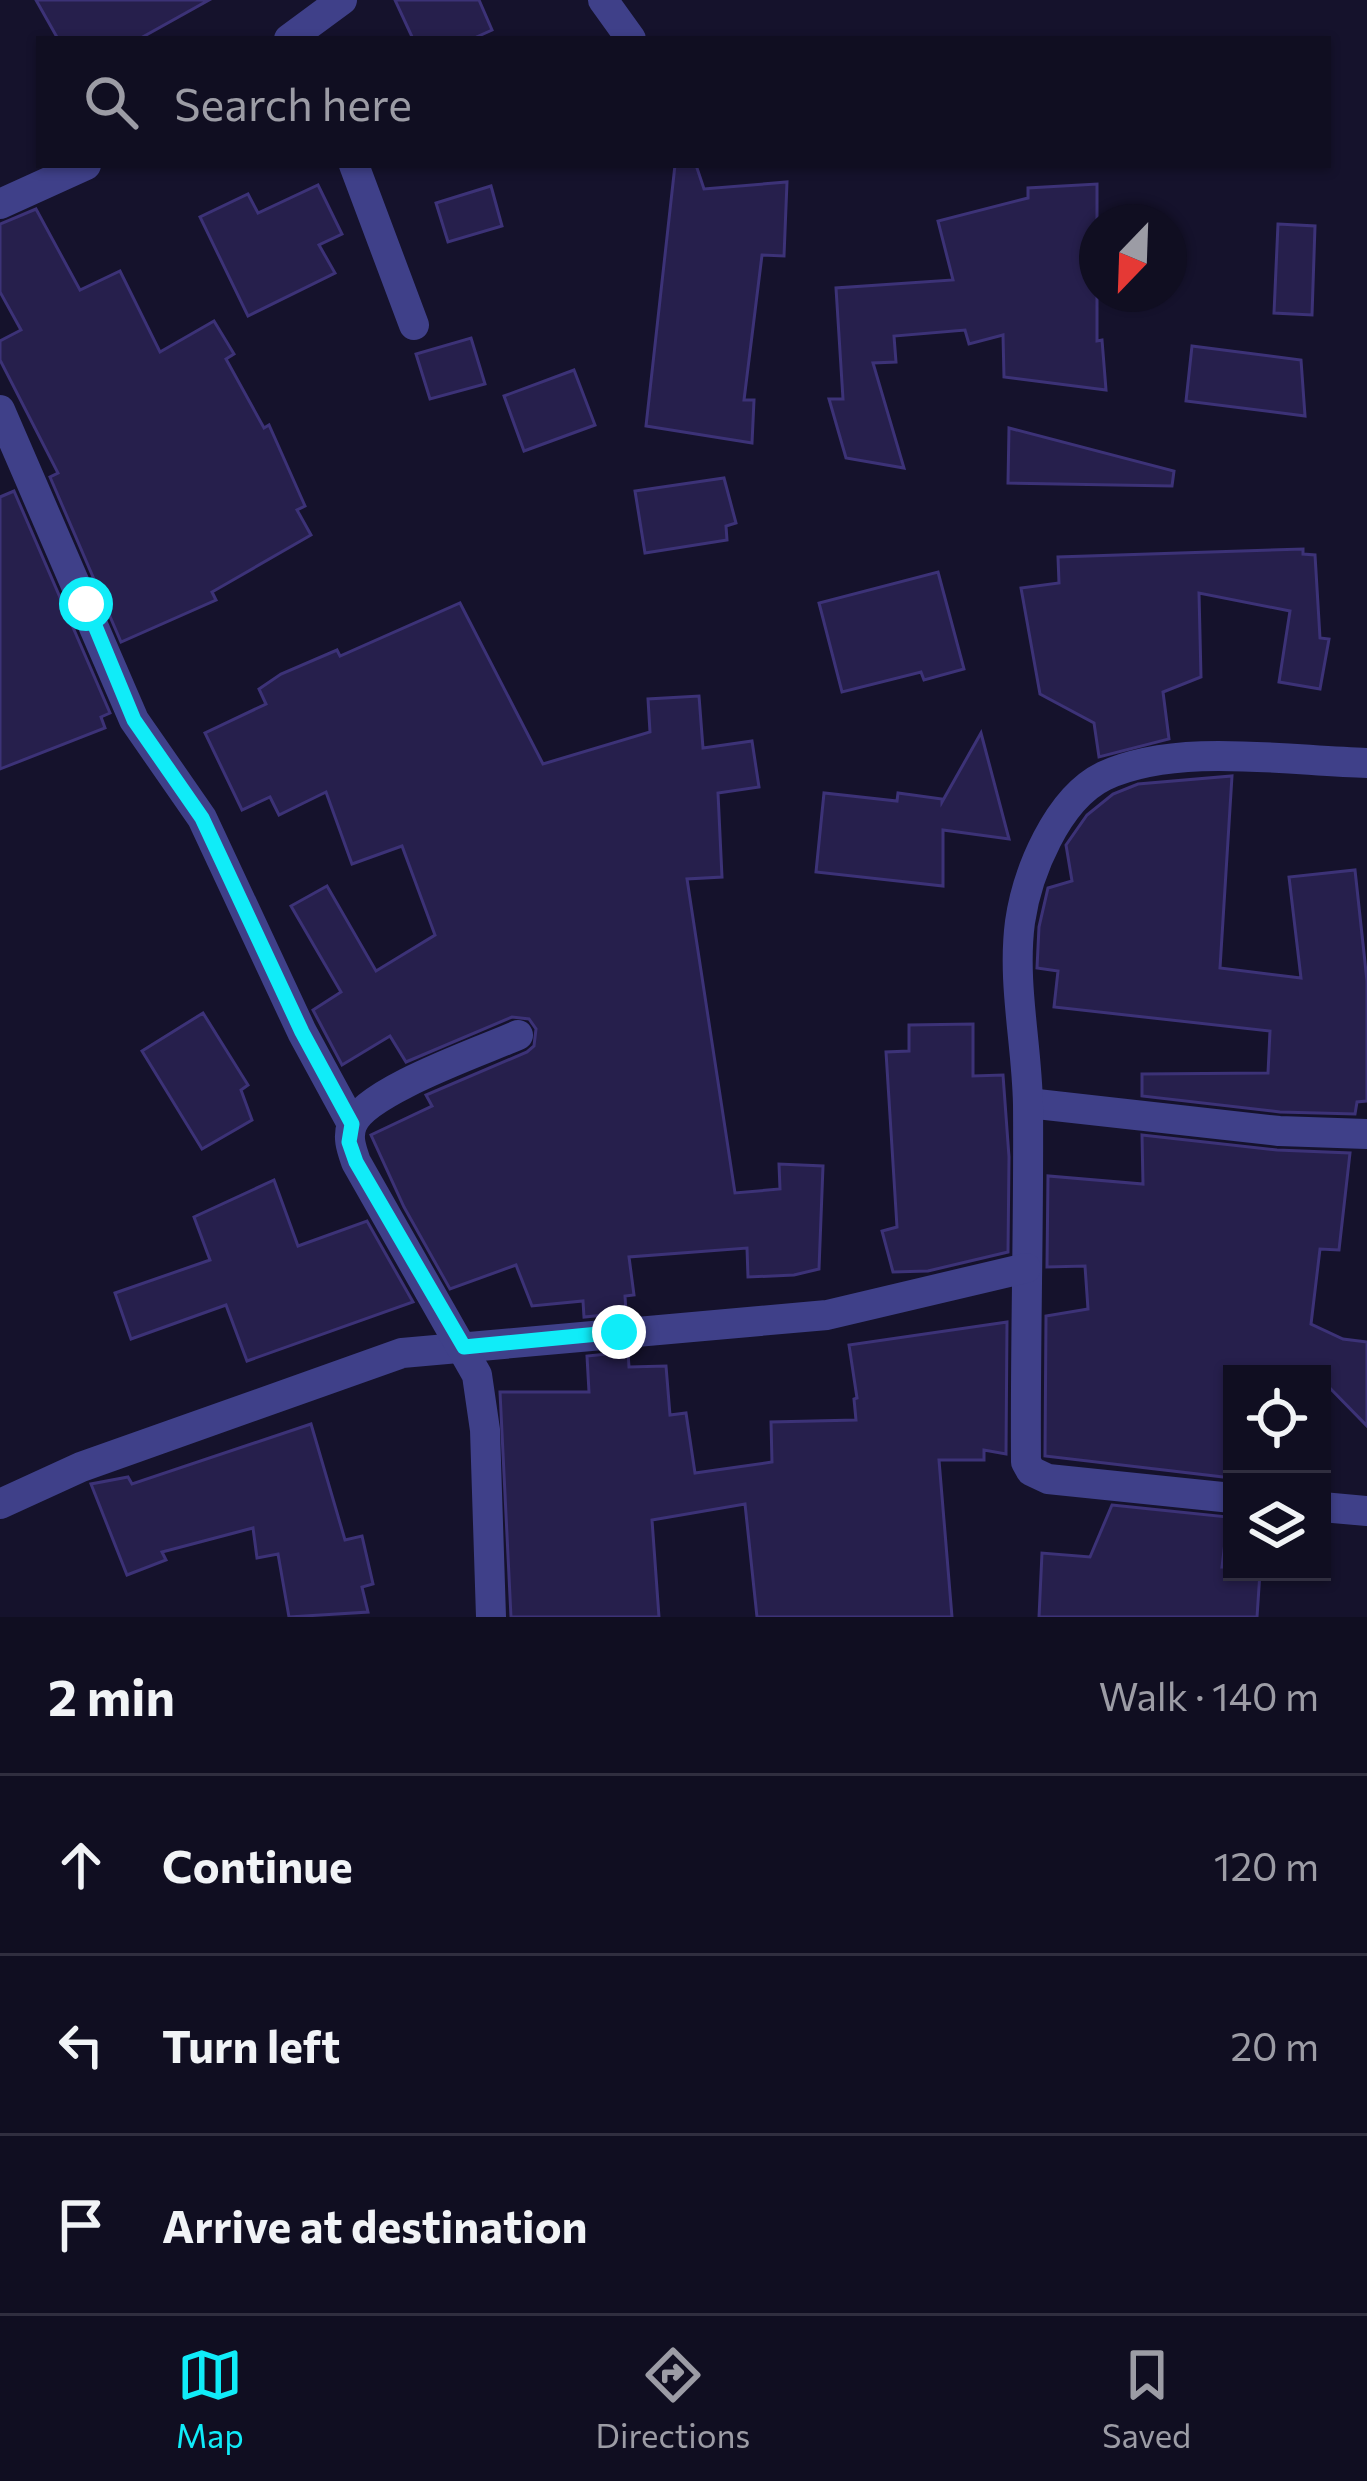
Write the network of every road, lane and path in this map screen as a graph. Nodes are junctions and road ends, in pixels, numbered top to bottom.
1 (342, 0) edge
2 (603, 0) edge
3 (293, 36) edge
4 (629, 36) edge
5 (79, 168) edge
6 (355, 168) edge
7 (0, 204) edge
8 (414, 325) dead end
9 (0, 410) edge
10 (1367, 763) edge
11 (518, 1034) dead end
12 (1028, 1102) junction
13 (352, 1124) junction
14 (1367, 1134) edge
15 (1026, 1268) junction
16 (464, 1347) junction
17 (1223, 1497) edge
18 (0, 1504) edge
19 (1331, 1508) edge
20 (1367, 1511) edge
21 (491, 1617) edge

1 - 3 street
2 - 4 street
5 - 7 street
6 - 8 street
9 - 13 street
10 - 12 street
11 - 13 street
12 - 14 street
12 - 15 street
13 - 16 street
15 - 16 street
15 - 17 street
16 - 18 street
16 - 21 street
19 - 20 street

